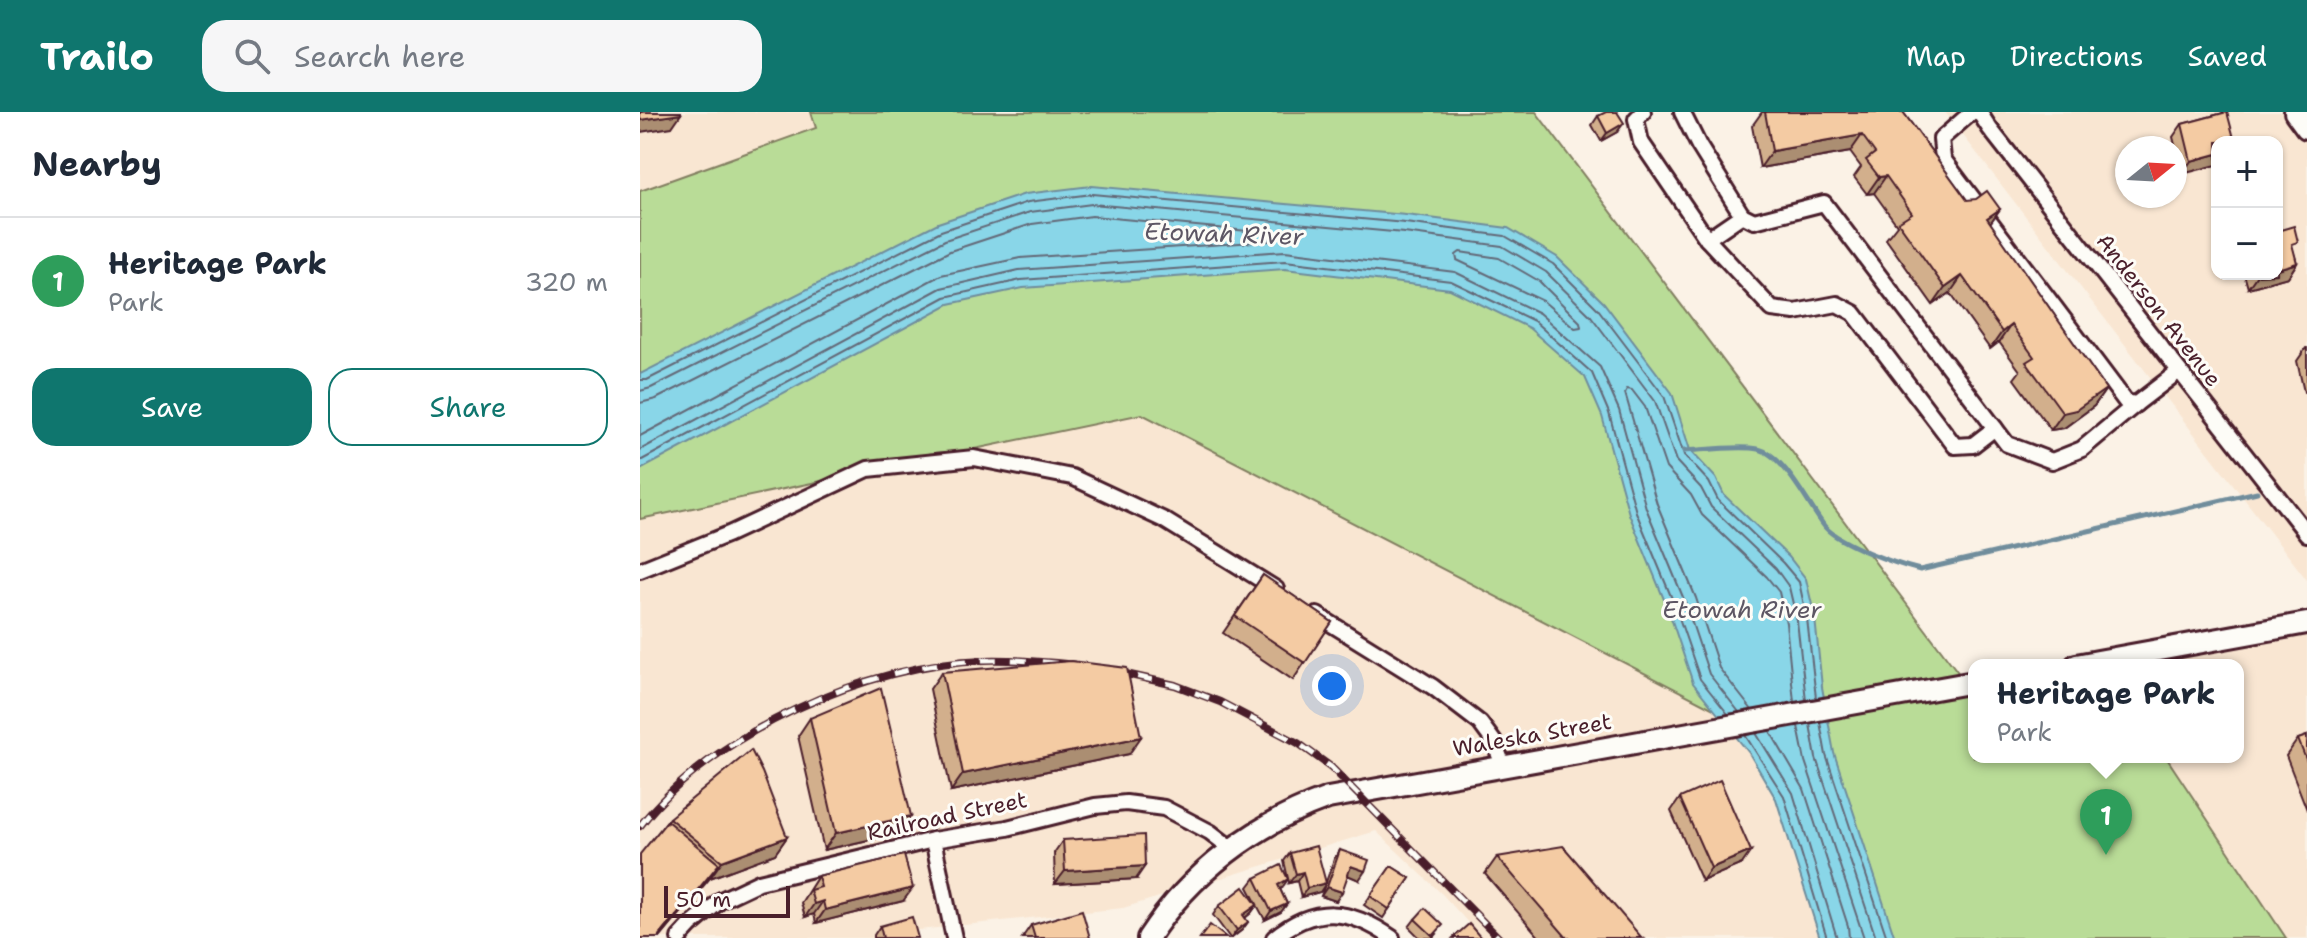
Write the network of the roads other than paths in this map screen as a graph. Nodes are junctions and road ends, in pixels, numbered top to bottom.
1 (1643, 112) edge
2 (1682, 112) edge
3 (1972, 112) edge
4 (1979, 112) edge
5 (2296, 112) edge
6 (2307, 127) edge
7 (1742, 215) junction
8 (1707, 239) junction
9 (2179, 371) junction
10 (2136, 404) junction
11 (1995, 428) junction
12 (2307, 534) edge
13 (640, 570) edge
14 (2307, 623) edge
15 (2111, 659) edge
16 (1968, 683) edge
17 (1503, 765) junction
18 (933, 840) junction
19 (1232, 849) junction
20 (679, 938) edge
21 (954, 938) edge
22 (1148, 938) edge
23 (1274, 938) edge
24 (1392, 938) edge

1 - 8 street
2 - 7 street
3 - 10 street
4 - 9 street, Anderson Avenue
5 - 6 main road
7 - 8 street
7 - 11 street
8 - 11 street
9 - 10 street
9 - 12 street, Anderson Avenue
10 - 11 street
13 - 17 street
14 - 15 main road
16 - 17 main road, Waleska Street
17 - 19 main road, Waleska Street
18 - 19 street, Railroad Street
18 - 20 street, Railroad Street
18 - 21 street
19 - 22 main road, Waleska Street
23 - 24 street

